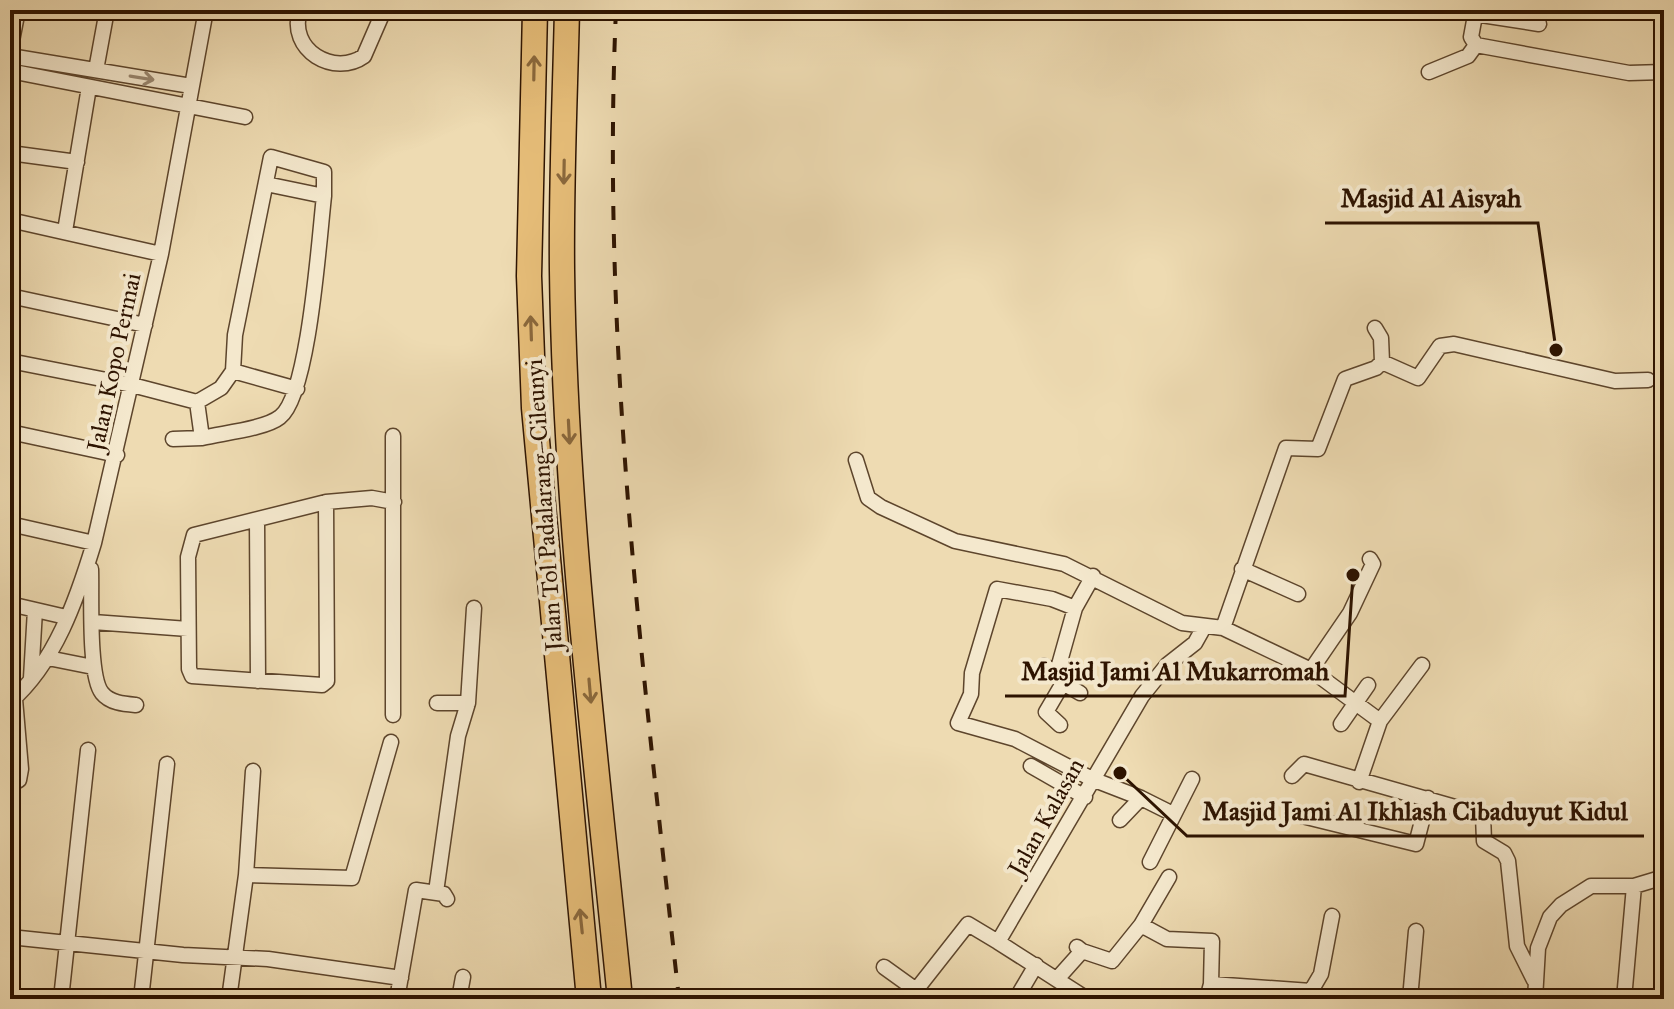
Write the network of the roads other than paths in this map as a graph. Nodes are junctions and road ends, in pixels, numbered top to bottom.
1 (18, 10) edge
2 (107, 10) edge
3 (206, 10) edge
4 (300, 10) edge
5 (384, 10) edge
6 (535, 10) edge
7 (567, 10) edge
8 (1476, 12) edge
9 (1539, 24) dead end
10 (1476, 45) junction
11 (10, 54) edge
12 (96, 70) junction
13 (10, 71) edge
14 (1429, 72) dead end
15 (1664, 72) edge
16 (89, 87) junction
17 (190, 95) junction
18 (245, 117) dead end
19 (10, 153) edge
20 (77, 162) junction
21 (266, 184) junction
22 (324, 196) junction
23 (10, 220) edge
24 (65, 231) junction
25 (161, 254) junction
26 (10, 296) edge
27 (145, 325) junction
28 (1375, 328) dead end
29 (10, 361) edge
30 (1382, 362) junction
31 (233, 371) junction
32 (1648, 380) dead end
33 (132, 385) junction
34 (297, 389) junction
35 (197, 402) junction
36 (10, 432) edge
37 (393, 436) dead end
38 (202, 438) junction
39 (173, 439) dead end
40 (117, 455) junction
41 (856, 460) dead end
42 (326, 502) junction
43 (394, 502) junction
44 (257, 520) junction
45 (10, 524) edge
46 (92, 550) junction
47 (1370, 559) dead end
48 (1242, 569) junction
49 (1093, 576) junction
50 (1298, 594) dead end
51 (10, 604) edge
52 (474, 608) dead end
53 (1075, 608) junction
54 (35, 610) junction
55 (66, 617) junction
56 (93, 622) junction
57 (1223, 628) junction
58 (188, 629) junction
59 (1203, 630) junction
60 (48, 658) junction
61 (1422, 665) dead end
62 (93, 667) junction
63 (1311, 670) junction
64 (1055, 674) junction
65 (31, 678) junction
66 (258, 681) junction
67 (1368, 685) dead end
68 (1080, 693) dead end
69 (12, 700) edge
70 (1357, 701) junction
71 (437, 703) dead end
72 (468, 703) junction
73 (136, 705) dead end
74 (393, 715) dead end
75 (1380, 721) junction
76 (1341, 724) dead end
77 (1060, 725) dead end
78 (391, 742) dead end
79 (88, 750) dead end
80 (167, 764) dead end
81 (1031, 766) dead end
82 (253, 771) dead end
83 (1292, 776) dead end
84 (1092, 779) junction
85 (1192, 779) dead end
86 (1359, 782) junction
87 (10, 785) edge
88 (1085, 797) junction
89 (1141, 798) junction
90 (1428, 798) junction
91 (1173, 814) junction
92 (1294, 814) dead end
93 (1120, 820) dead end
94 (1150, 862) dead end
95 (246, 875) junction
96 (1169, 877) dead end
97 (1664, 877) edge
98 (1634, 886) junction
99 (1332, 916) dead end
100 (1141, 925) junction
101 (1416, 931) dead end
102 (10, 937) edge
103 (998, 942) junction
104 (68, 944) junction
105 (147, 951) junction
106 (234, 959) junction
107 (1036, 965) junction
108 (884, 967) dead end
109 (463, 977) dead end
110 (401, 978) junction
111 (1534, 980) junction
112 (1211, 984) junction
113 (1060, 988) edge
114 (912, 995) edge
115 (61, 999) edge
116 (141, 999) edge
117 (229, 999) edge
118 (397, 999) edge
119 (459, 999) edge
120 (589, 999) edge
121 (620, 999) edge
122 (1016, 999) edge
123 (1087, 999) edge
124 (1207, 999) edge
125 (1410, 999) edge
126 (1535, 999) edge
127 (1624, 999) edge

1 - 11 street
2 - 12 street
3 - 17 street, Jalan Kopo Permai
4 - 5 street
120 -> 6 highway, Jalan Tol Padalarang–Cileunyi
7 -> 121 highway, Jalan Tol Padalarang–Cileunyi
8 - 9 street
8 - 10 street
10 - 14 street
10 - 15 street
11 - 12 street
12 -> 17 street
13 - 16 street
16 - 17 street
16 - 20 street
17 - 18 street
17 - 25 street, Jalan Kopo Permai
19 - 20 street
20 - 24 street
21 - 22 street
21 - 22 street
21 - 31 street
22 - 34 street
23 - 24 street
24 - 25 street
25 - 27 street, Jalan Kopo Permai
26 - 27 street
27 - 33 street, Jalan Kopo Permai
28 - 30 street
29 - 33 street
30 - 32 street
30 - 48 street
31 - 34 street
31 - 35 street
33 - 35 street
33 - 40 street, Jalan Kopo Permai
34 - 38 street
35 - 38 street
36 - 40 street
37 - 43 street
38 - 39 street
40 - 46 street, Jalan Kopo Permai
41 - 49 street
42 - 43 street
42 - 44 street
42 - 66 street
43 - 74 street
44 - 58 street
44 - 66 street
45 - 46 street
46 - 55 street, Jalan Kopo Permai
46 - 56 street
47 - 63 street
48 - 50 street
48 - 57 street
49 - 53 street
49 - 59 street
51 - 54 street
52 - 72 street
53 - 64 street
53 - 84 street
54 - 55 street
54 - 65 street
55 - 60 street, Jalan Kopo Permai
56 - 58 street
56 - 62 street
57 - 59 street
57 - 63 street
58 - 66 street
59 - 84 street, Jalan Kalasan
60 - 62 street
60 - 65 street, Jalan Kopo Permai
61 - 75 street
62 - 73 street
63 - 70 street
64 - 68 street
64 - 77 street
65 - 69 street, Jalan Kopo Permai
67 - 70 street
69 - 87 street
70 - 75 street
70 - 76 street
71 - 72 street
72 - 110 street
75 - 86 street
78 - 95 street
79 - 104 street
80 - 105 street
81 - 88 street
82 - 95 street
83 - 86 street
84 - 88 street, Jalan Kalasan
84 - 89 street
85 - 91 street
86 - 90 street
88 - 103 street, Jalan Kalasan
89 - 91 street
89 - 93 street
90 - 92 street
90 - 111 street
91 - 94 street
95 - 106 street
96 - 100 street
97 - 98 street
98 - 111 street
98 - 127 street
99 - 112 street
100 - 112 street
100 - 113 street
101 - 125 street
102 - 104 street
103 - 107 street
103 - 114 street
104 - 105 street
104 - 115 street
105 - 106 street
105 - 116 street
106 - 110 street
106 - 117 street
107 - 113 street
107 - 122 street
108 - 114 street
109 - 119 street
110 - 118 street
111 - 126 street
112 - 124 street
113 - 123 street

